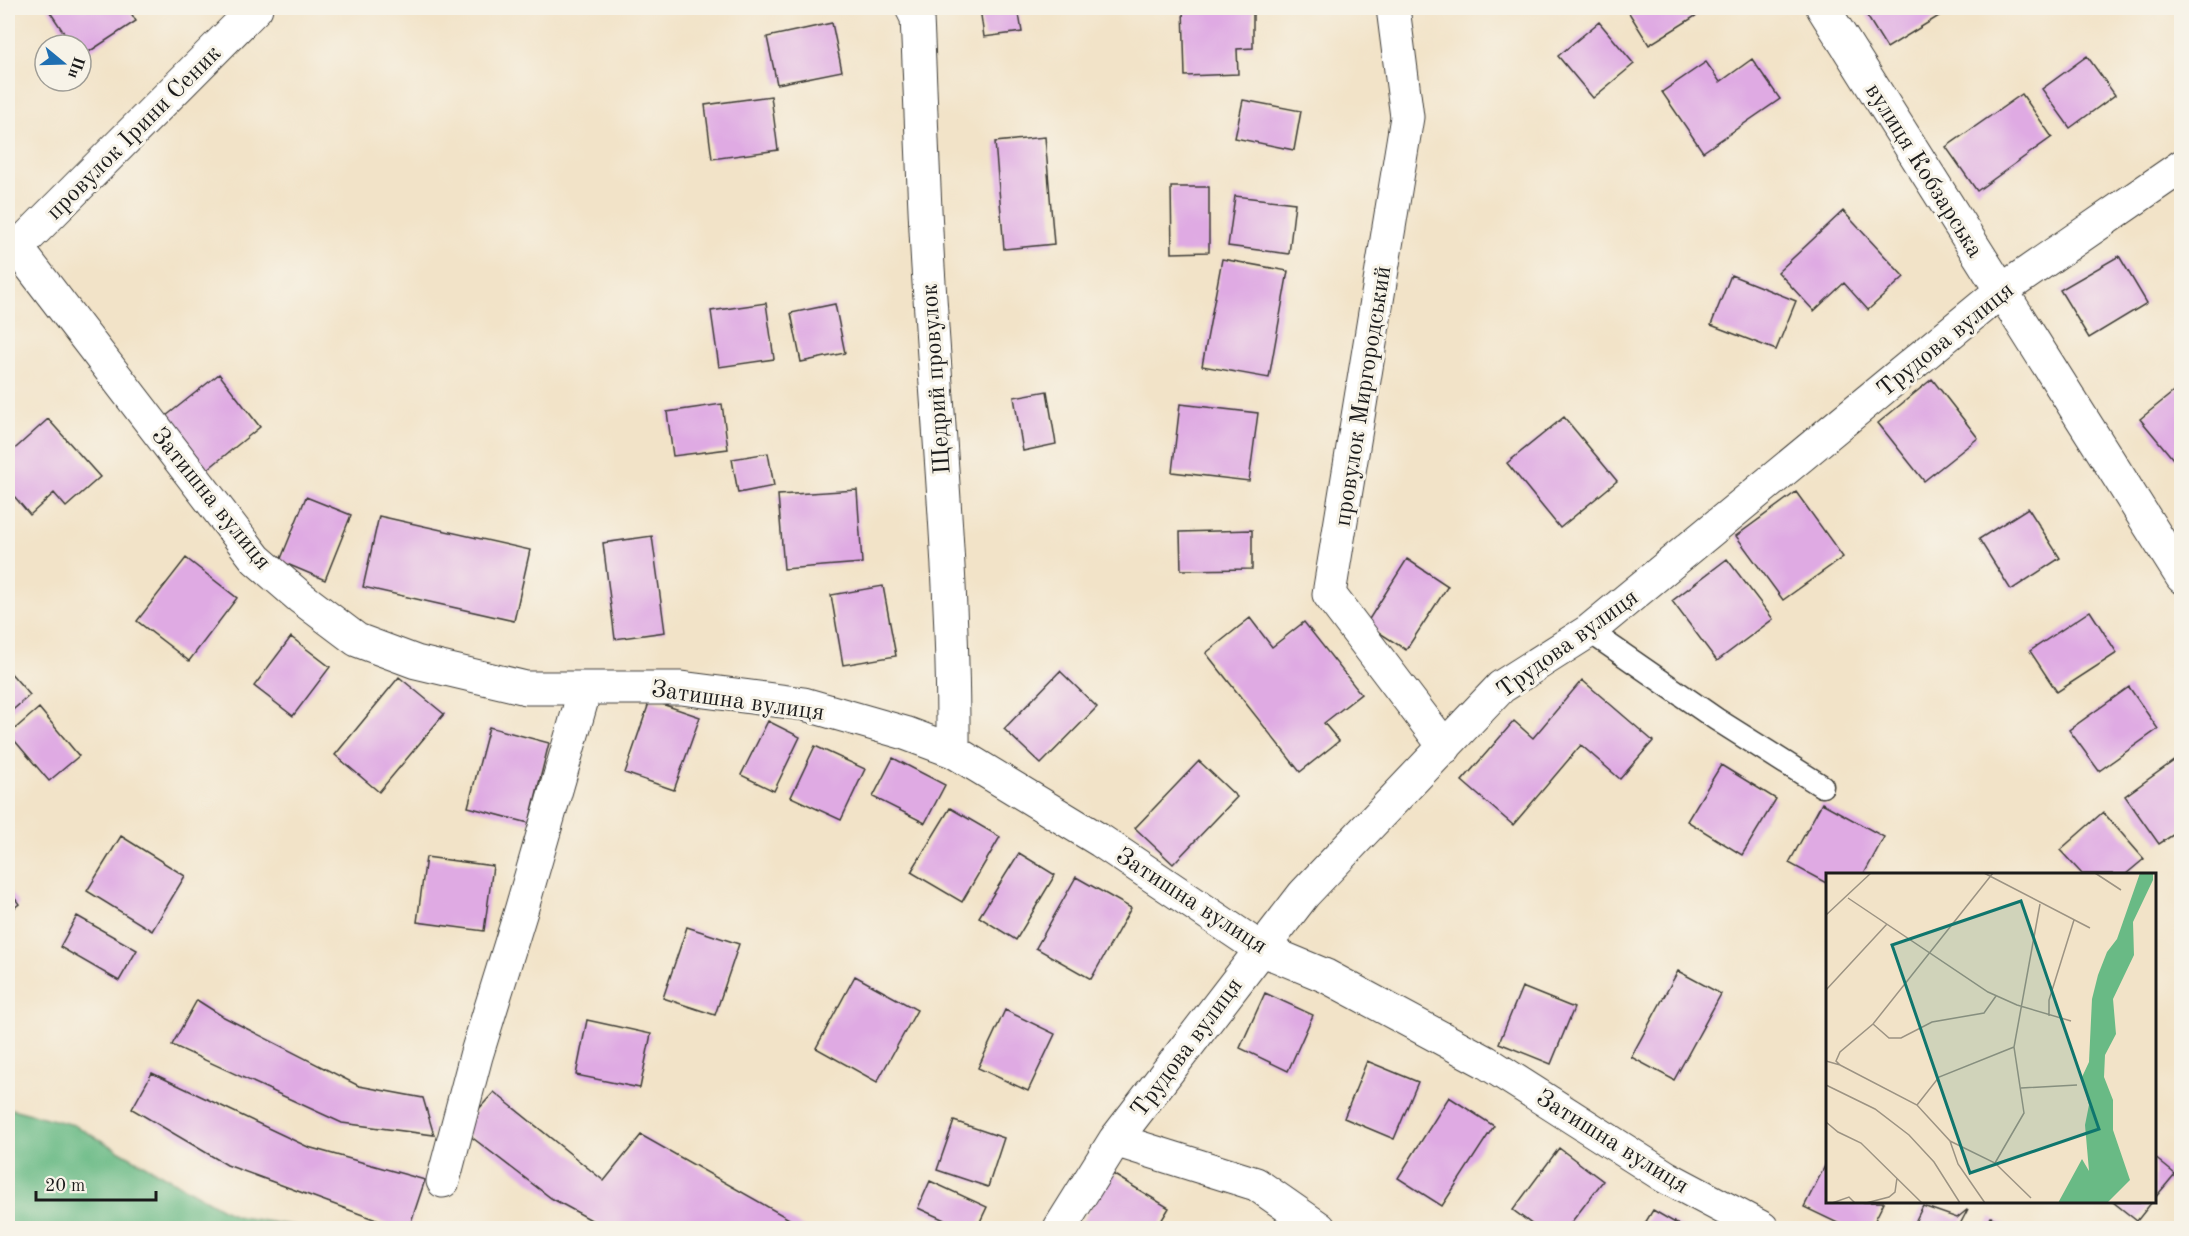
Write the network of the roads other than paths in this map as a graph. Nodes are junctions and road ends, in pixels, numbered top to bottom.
1 (256, 8) edge
2 (912, 8) edge
3 (1393, 8) edge
4 (1823, 8) edge
5 (2181, 166) edge
6 (12, 251) edge
7 (2001, 291) junction
8 (2181, 577) edge
9 (1590, 631) junction
10 (585, 688) junction
11 (1445, 747) junction
12 (953, 751) junction
13 (1822, 786) dead end
14 (1261, 949) junction
15 (1115, 1140) junction
16 (443, 1181) dead end
17 (1060, 1228) edge
18 (1319, 1228) edge
19 (1762, 1228) edge

1 - 6 street, провулок Ірини Сеник
2 - 12 street, Щедрий провулок
3 - 11 street, провулок Миргородський
4 - 7 street, вулиця Кобзарська
5 - 7 street, Трудова вулиця
6 - 10 street, Затишна вулиця
7 - 8 street, вулиця Кобзарська
7 - 9 street, Трудова вулиця
9 - 11 street, Трудова вулиця
9 - 13 lane
10 - 12 street, Затишна вулиця
10 - 16 street
11 - 14 street, Трудова вулиця
12 - 14 street, Затишна вулиця
14 - 15 street, Трудова вулиця
14 - 19 street, Затишна вулиця
15 - 17 street, Трудова вулиця
15 - 18 street

